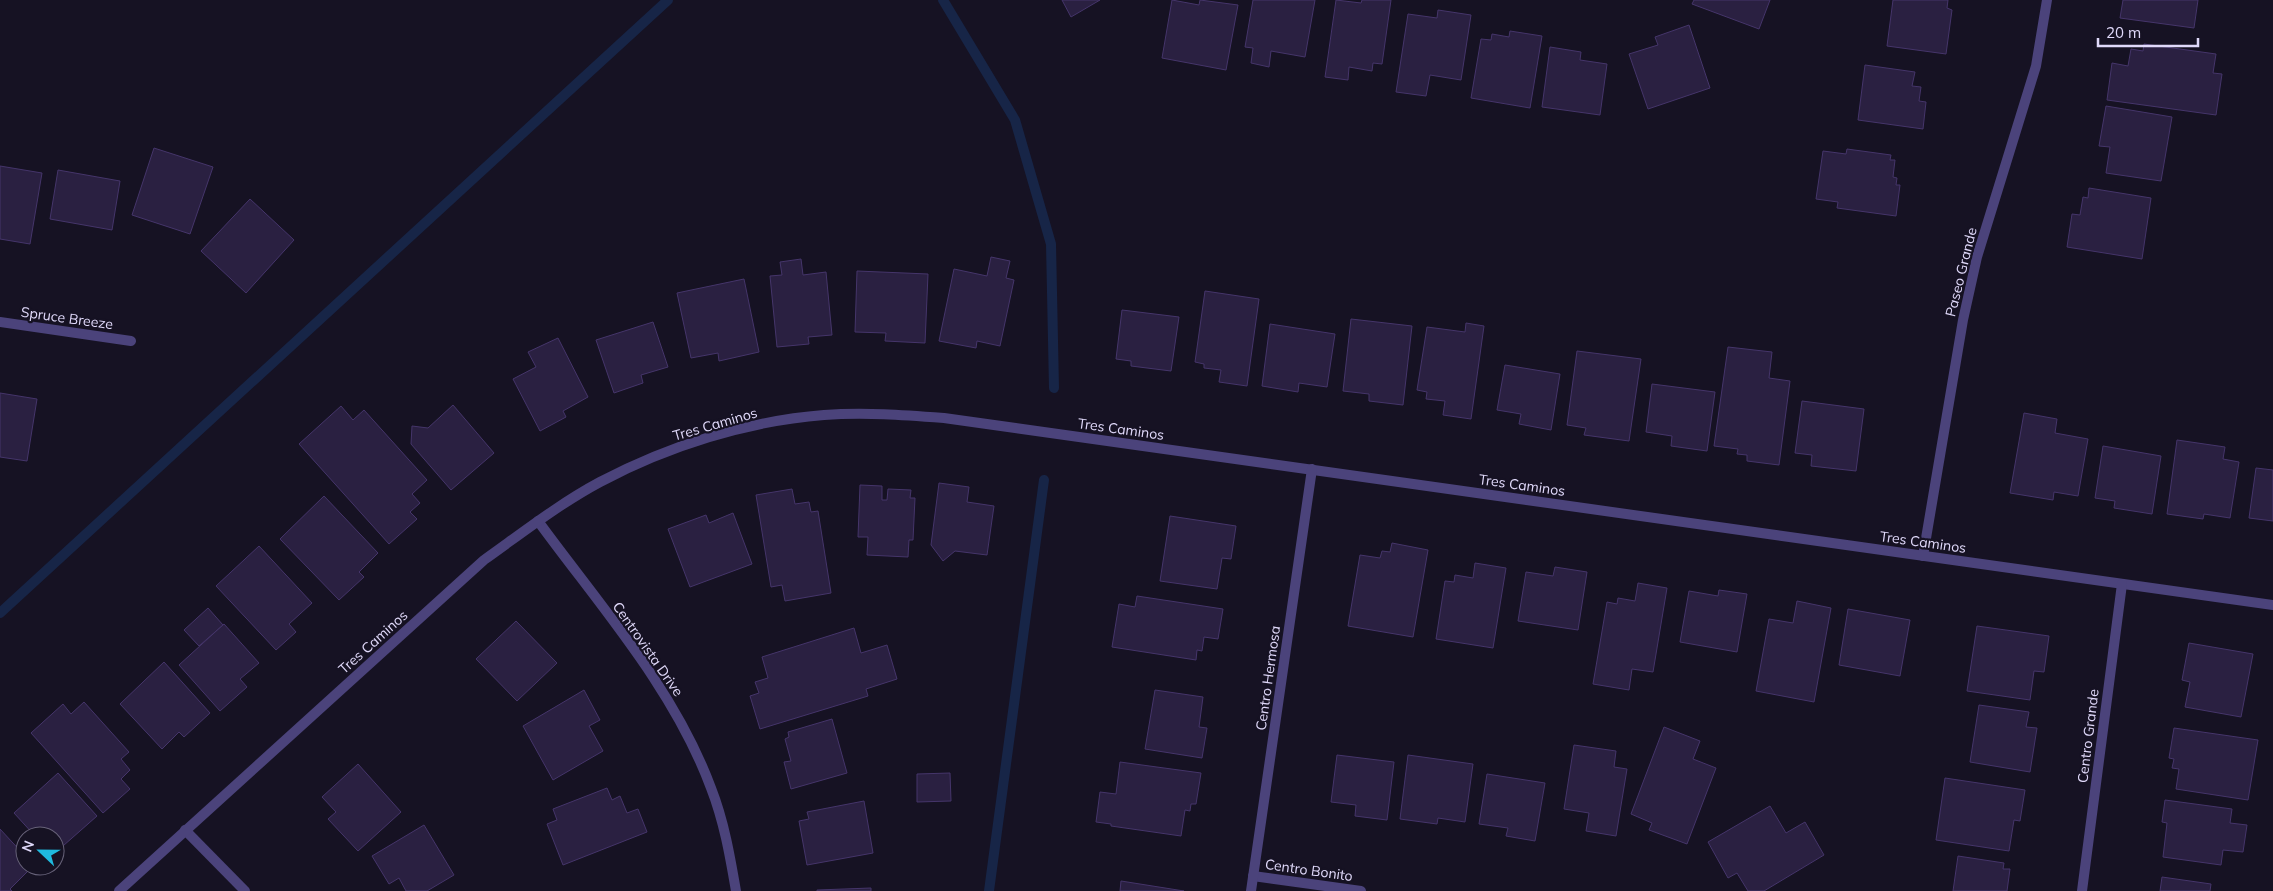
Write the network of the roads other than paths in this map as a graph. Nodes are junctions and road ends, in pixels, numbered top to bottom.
1 (2047, 0) edge
2 (0, 322) edge
3 (131, 342) dead end
4 (1312, 469) junction
5 (538, 521) junction
6 (1923, 556) junction
7 (2122, 584) junction
8 (2273, 605) edge
9 (185, 830) junction
10 (1253, 876) junction
11 (119, 891) edge
12 (244, 891) edge
13 (736, 891) edge
14 (1251, 891) edge
15 (1361, 891) edge
16 (2082, 891) edge

1 - 6 street, Paseo Grande
2 - 3 street, Spruce Breeze
4 - 5 street, Tres Caminos
4 - 6 street, Tres Caminos
4 - 10 street, Centro Hermosa
5 - 9 street, Tres Caminos
5 - 13 street, Centrovista Drive
6 - 7 street, Tres Caminos
7 - 8 street, Tres Caminos
7 - 16 street, Centro Grande
9 - 11 street, Tres Caminos
9 - 12 street
10 - 14 street, Centro Hermosa
10 - 15 street, Centro Bonito

